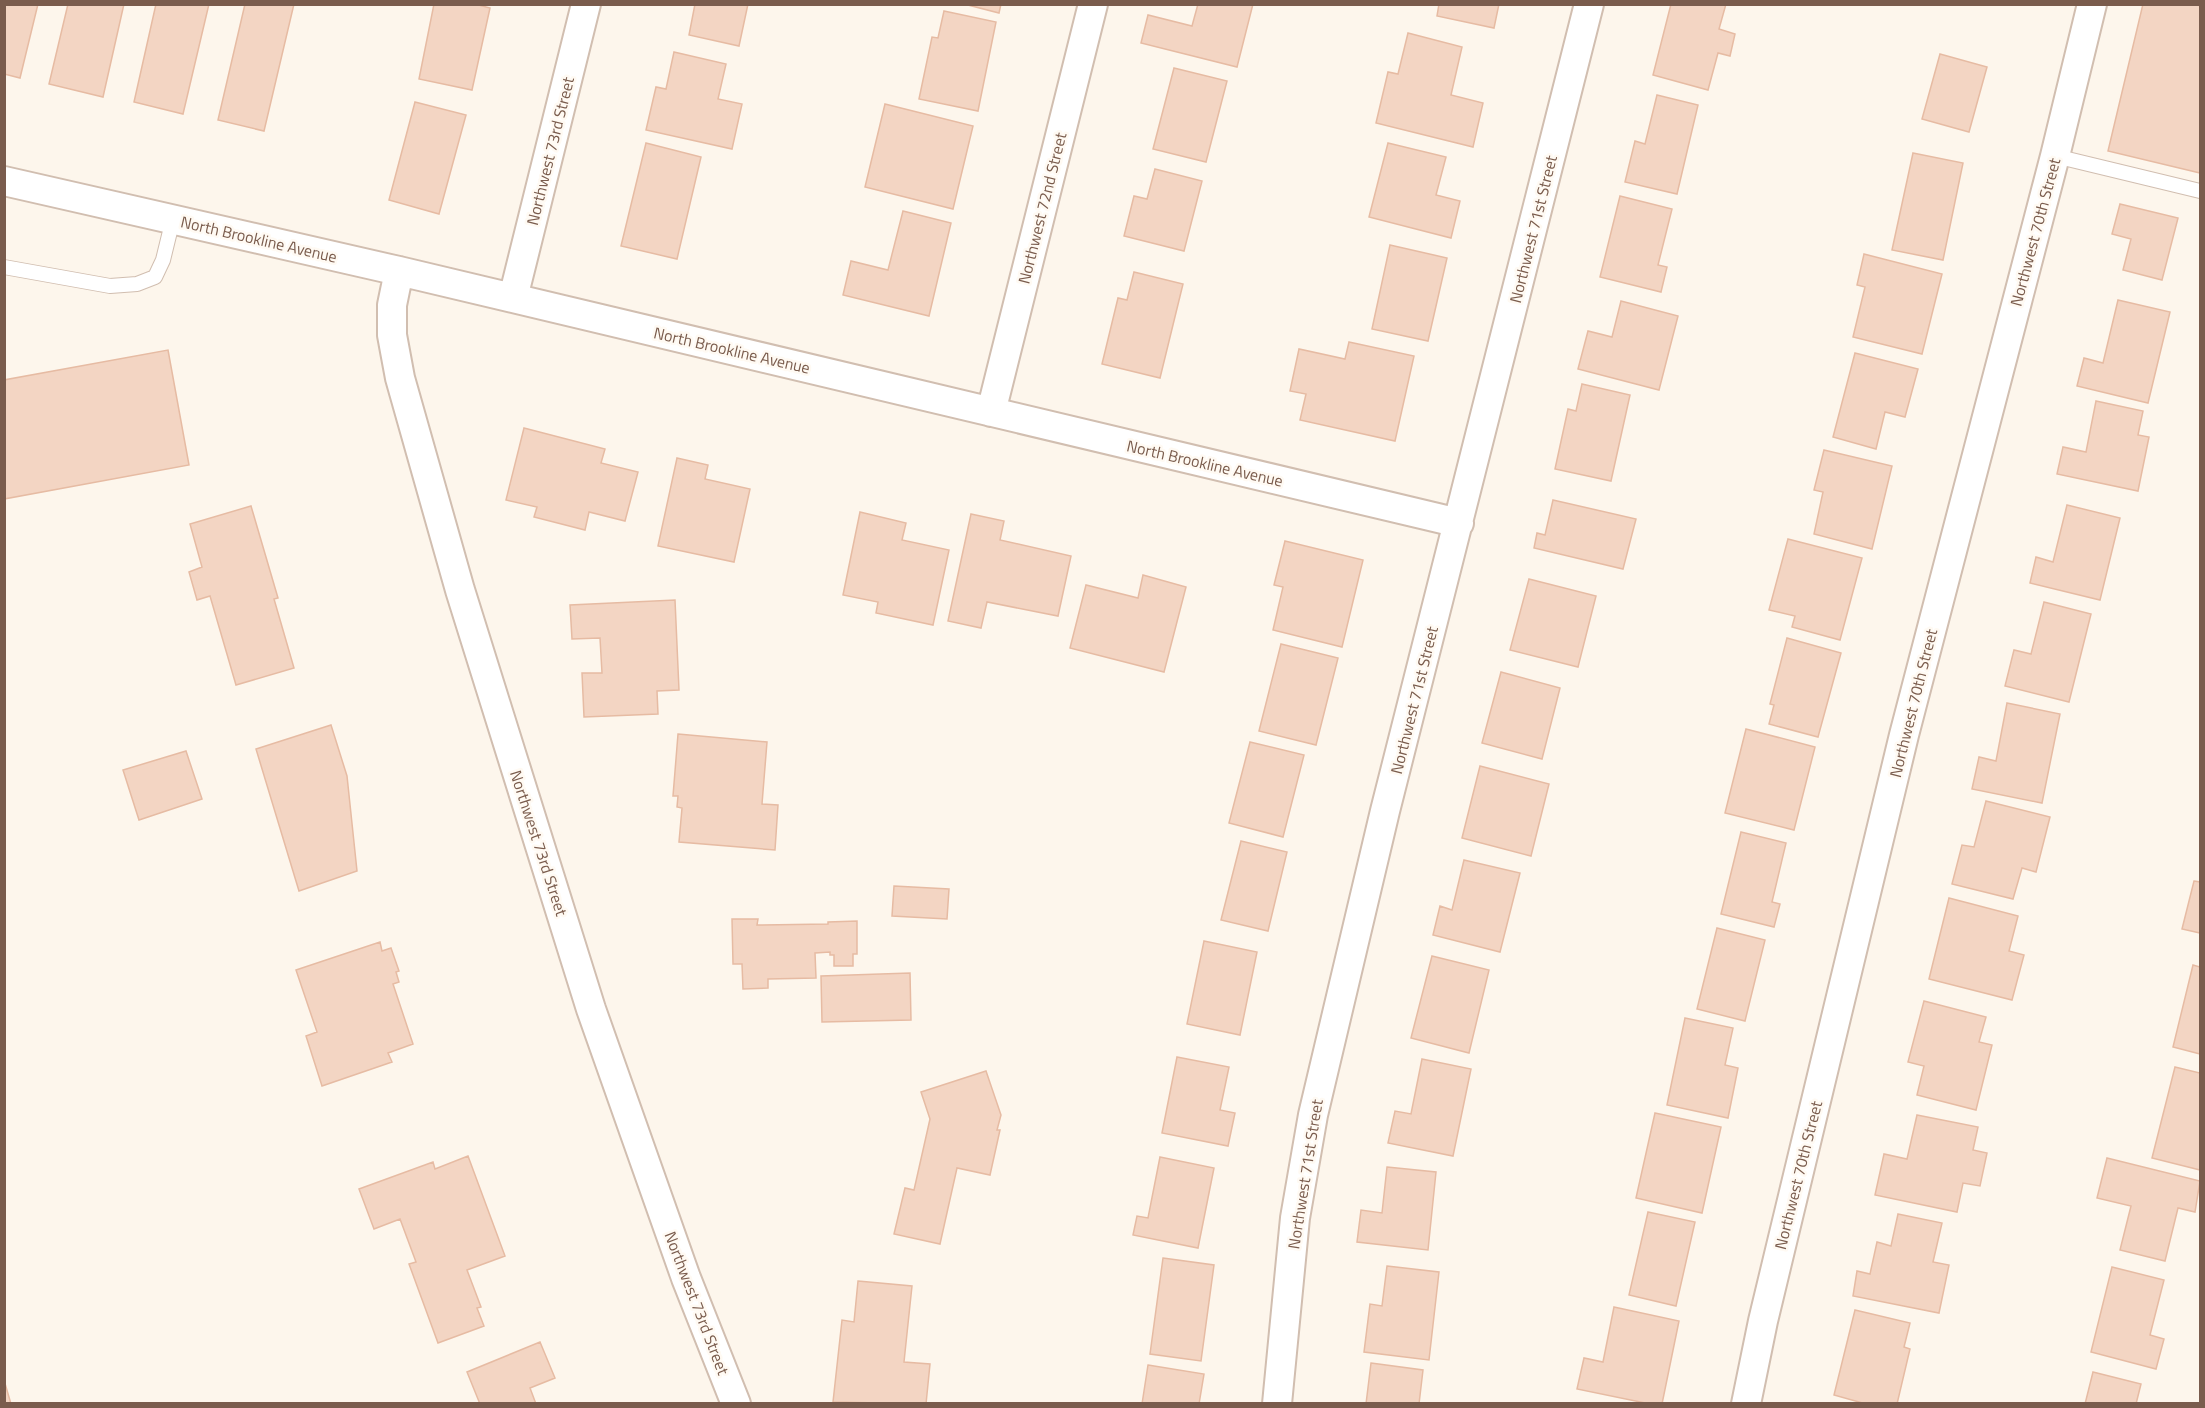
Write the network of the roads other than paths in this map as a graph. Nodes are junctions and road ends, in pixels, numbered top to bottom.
1 (586, 4) edge
2 (1092, 4) edge
3 (1589, 4) edge
4 (2092, 4) edge
5 (2055, 156) junction
6 (4, 181) edge
7 (2200, 191) edge
8 (173, 219) junction
9 (4, 267) edge
10 (399, 271) junction
11 (513, 298) junction
12 (990, 412) junction
13 (1459, 523) junction
14 (736, 1404) edge
15 (1277, 1404) edge
16 (1746, 1404) edge

1 - 11 street, Northwest 73rd Street
2 - 12 street, Northwest 72nd Street
3 - 13 street, Northwest 71st Street
4 - 5 street, Northwest 70th Street
5 - 7 lane
5 - 16 street, Northwest 70th Street
6 - 8 street, North Brookline Avenue
8 - 9 lane
8 - 10 street, North Brookline Avenue
10 - 11 street, North Brookline Avenue
10 - 14 street, Northwest 73rd Street
11 - 12 street, North Brookline Avenue
12 - 13 street, North Brookline Avenue
13 - 15 street, Northwest 71st Street

